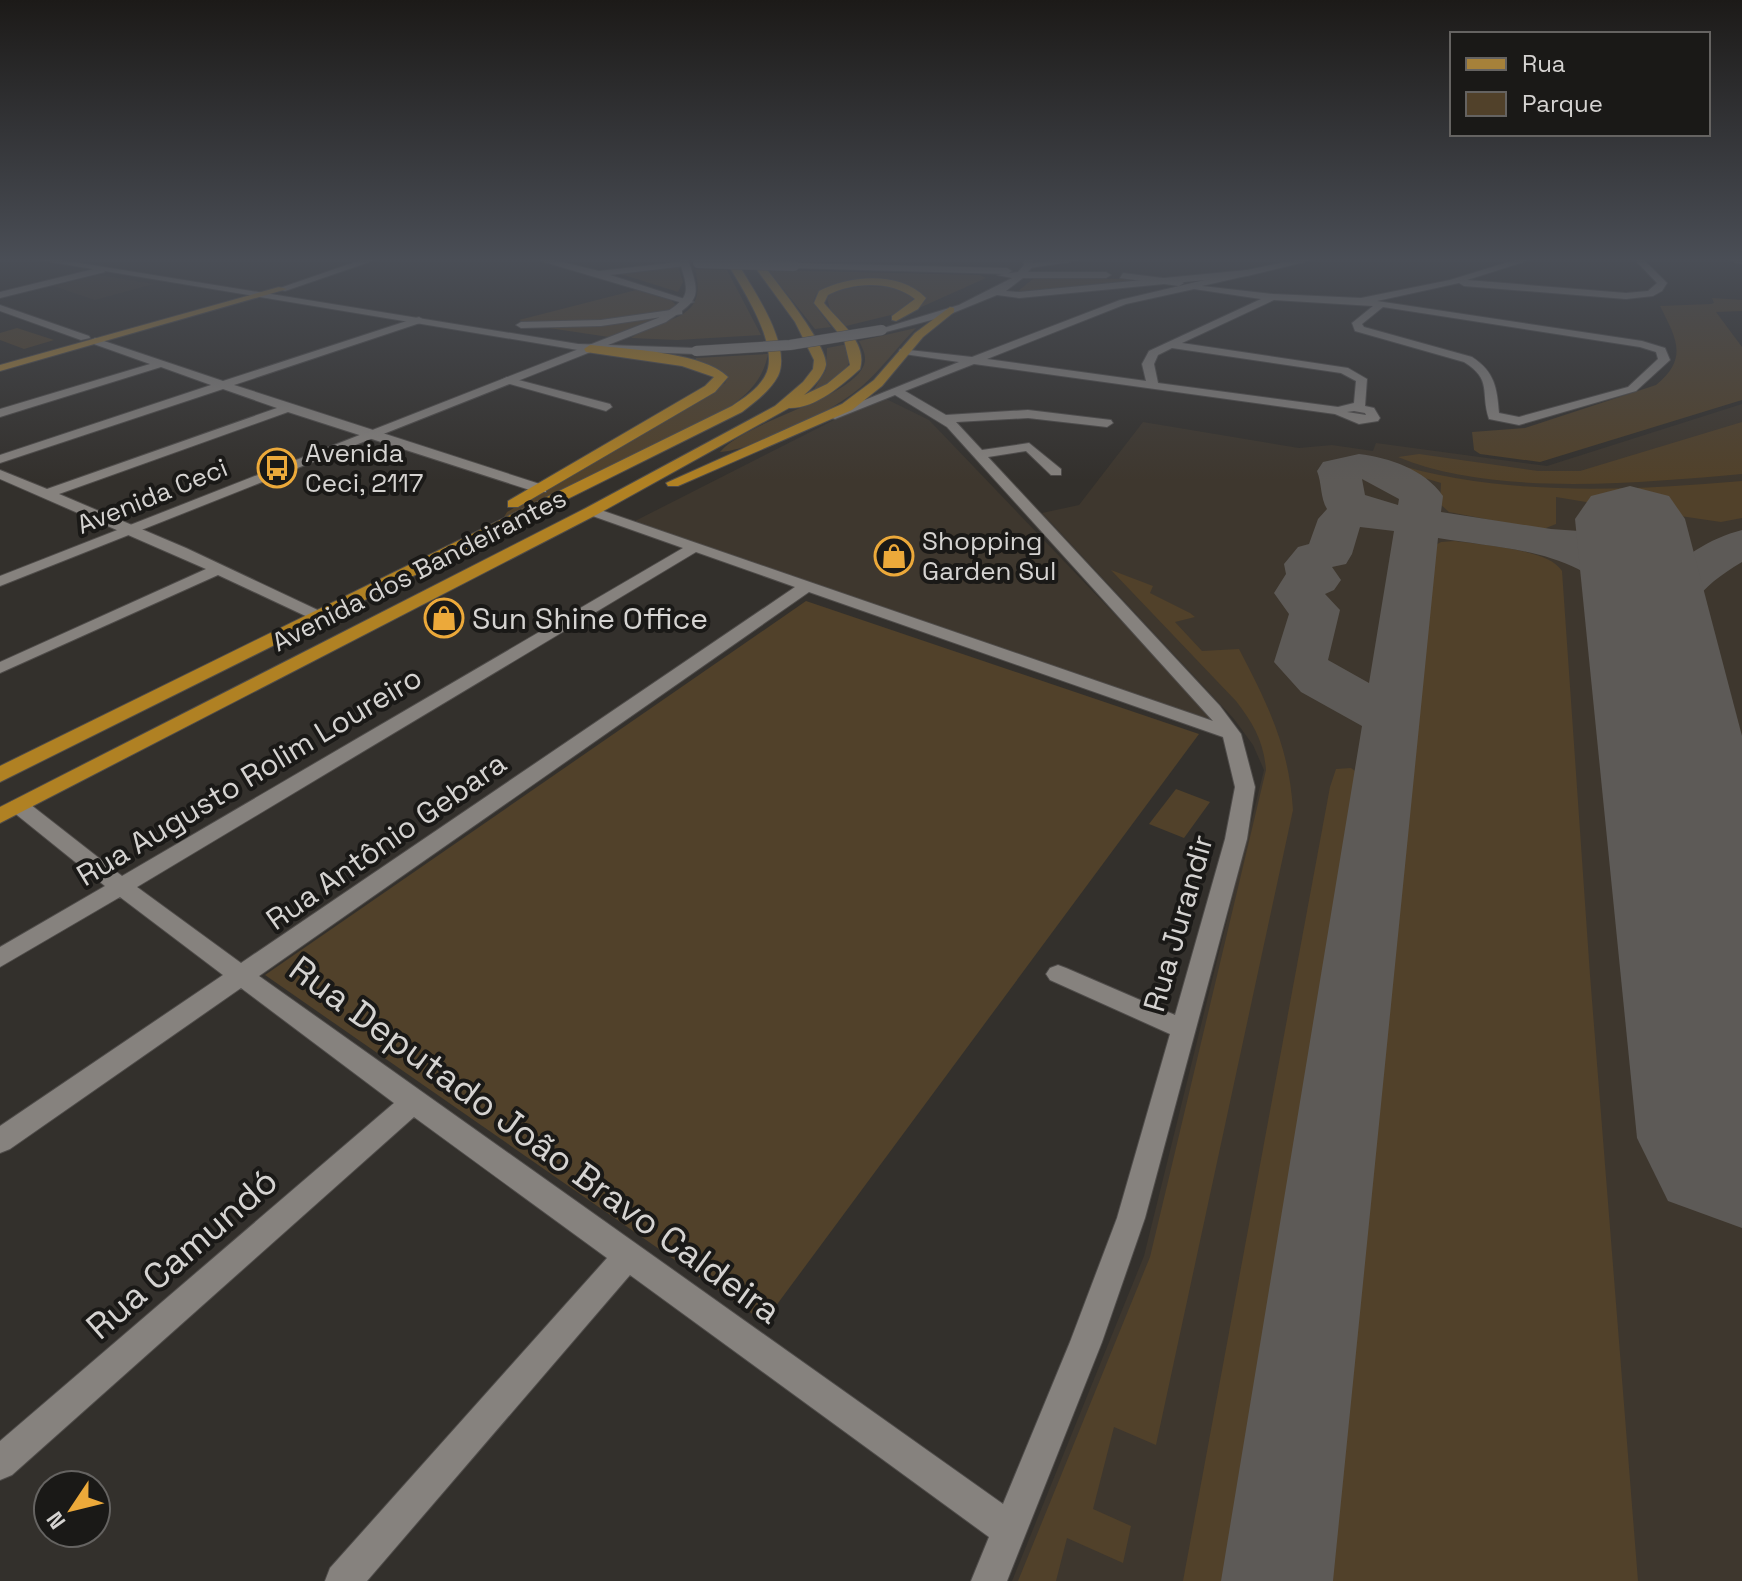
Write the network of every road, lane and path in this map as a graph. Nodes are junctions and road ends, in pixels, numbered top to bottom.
1 (72, 333) edge
2 (110, 333) edge
3 (114, 333) edge
4 (380, 333) edge
5 (494, 333) edge
6 (568, 333) edge
7 (629, 333) edge
8 (769, 333) edge
9 (806, 333) edge
10 (824, 333) edge
11 (844, 333) edge
12 (850, 333) edge
13 (924, 333) edge
14 (1041, 333) edge
15 (1197, 333) edge
16 (1367, 333) edge
17 (1572, 333) edge
18 (90, 339) junction
19 (612, 340) junction
20 (1171, 345) junction
21 (590, 349) junction
22 (904, 351) junction
23 (971, 359) junction
24 (0, 361) edge
25 (160, 364) junction
26 (0, 368) edge
27 (507, 380) junction
28 (1153, 384) junction
29 (220, 385) junction
30 (897, 391) junction
31 (606, 407) dead end
32 (287, 408) junction
33 (780, 409) junction
34 (0, 413) edge
35 (831, 416) junction
36 (946, 419) junction
37 (1107, 423) dead end
38 (371, 435) junction
39 (981, 454) junction
40 (0, 459) edge
41 (1056, 472) dead end
42 (0, 474) edge
43 (541, 489) junction
44 (47, 494) junction
45 (615, 499) junction
46 (592, 511) junction
47 (132, 530) junction
48 (693, 548) junction
49 (218, 569) junction
50 (0, 581) edge
51 (804, 588) junction
52 (343, 603) junction
53 (318, 616) junction
54 (0, 668) edge
55 (1232, 734) junction
56 (0, 775) edge
57 (9, 811) edge
58 (121, 887) junction
59 (0, 958) edge
60 (1058, 974) dead end
61 (244, 975) junction
62 (1181, 1028) junction
63 (413, 1102) junction
64 (0, 1141) edge
65 (627, 1257) junction
66 (0, 1463) edge
67 (1011, 1531) junction
68 (343, 1581) edge
69 (989, 1581) edge

1 - 18 street
2 - 18 main road
3 - 18 main road
4 - 29 street
5 - 21 street
6 - 19 street
7 - 19 street, Avenida Ceci
8 - 52 highway, Avenida dos Bandeirantes
9 - 33 highway, Avenida dos Bandeirantes
10 - 19 street
11 - 33 highway
12 - 21 street, bridge
13 - 22 highway
14 - 23 street
15 - 20 street
16 - 17 street
18 - 24 main road
18 - 25 street
18 - 26 main road
19 - 21 street, Avenida Ceci
20 - 28 street
20 - 28 street
21 - 27 street, Avenida Ceci
21 - 43 highway
22 - 23 street
22 - 35 highway
23 - 28 street
23 - 30 street
25 - 29 street
25 - 34 street
27 - 31 street
27 - 38 street, Avenida Ceci
29 - 32 street
29 - 40 street
30 - 35 street
30 - 36 street, Rua Jurandir
32 - 38 street
32 - 44 street
33 - 45 highway, Avenida dos Bandeirantes
35 - 45 highway
36 - 37 street
36 - 39 street, Rua Jurandir
38 - 43 street
38 - 47 street, Avenida Ceci
39 - 41 street
39 - 55 street, Rua Jurandir
42 - 44 street
43 - 52 highway
44 - 47 street
45 - 46 highway, Avenida dos Bandeirantes
46 - 48 street
46 - 57 highway, Avenida dos Bandeirantes
47 - 49 street
47 - 50 street, Avenida Ceci
48 - 51 street
48 - 58 street, Rua Augusto Rolim Loureiro
49 - 53 street
49 - 54 street
51 - 55 street
51 - 61 street, Rua Antônio Gebara
52 - 53 highway, Avenida dos Bandeirantes
53 - 56 highway, Avenida dos Bandeirantes
55 - 62 street, Rua Jurandir
57 - 58 street, Rua Deputado João Bravo Caldeira
58 - 59 street, Rua Augusto Rolim Loureiro
58 - 61 street, Rua Deputado João Bravo Caldeira
60 - 62 street
61 - 63 street, Rua Deputado João Bravo Caldeira
61 - 64 street, Rua Antônio Gebara
62 - 67 street, Rua Jurandir
63 - 65 street, Rua Deputado João Bravo Caldeira
63 - 66 street, Rua Camundó
65 - 67 street, Rua Deputado João Bravo Caldeira
65 - 68 street
67 - 69 street, Rua Jurandir

